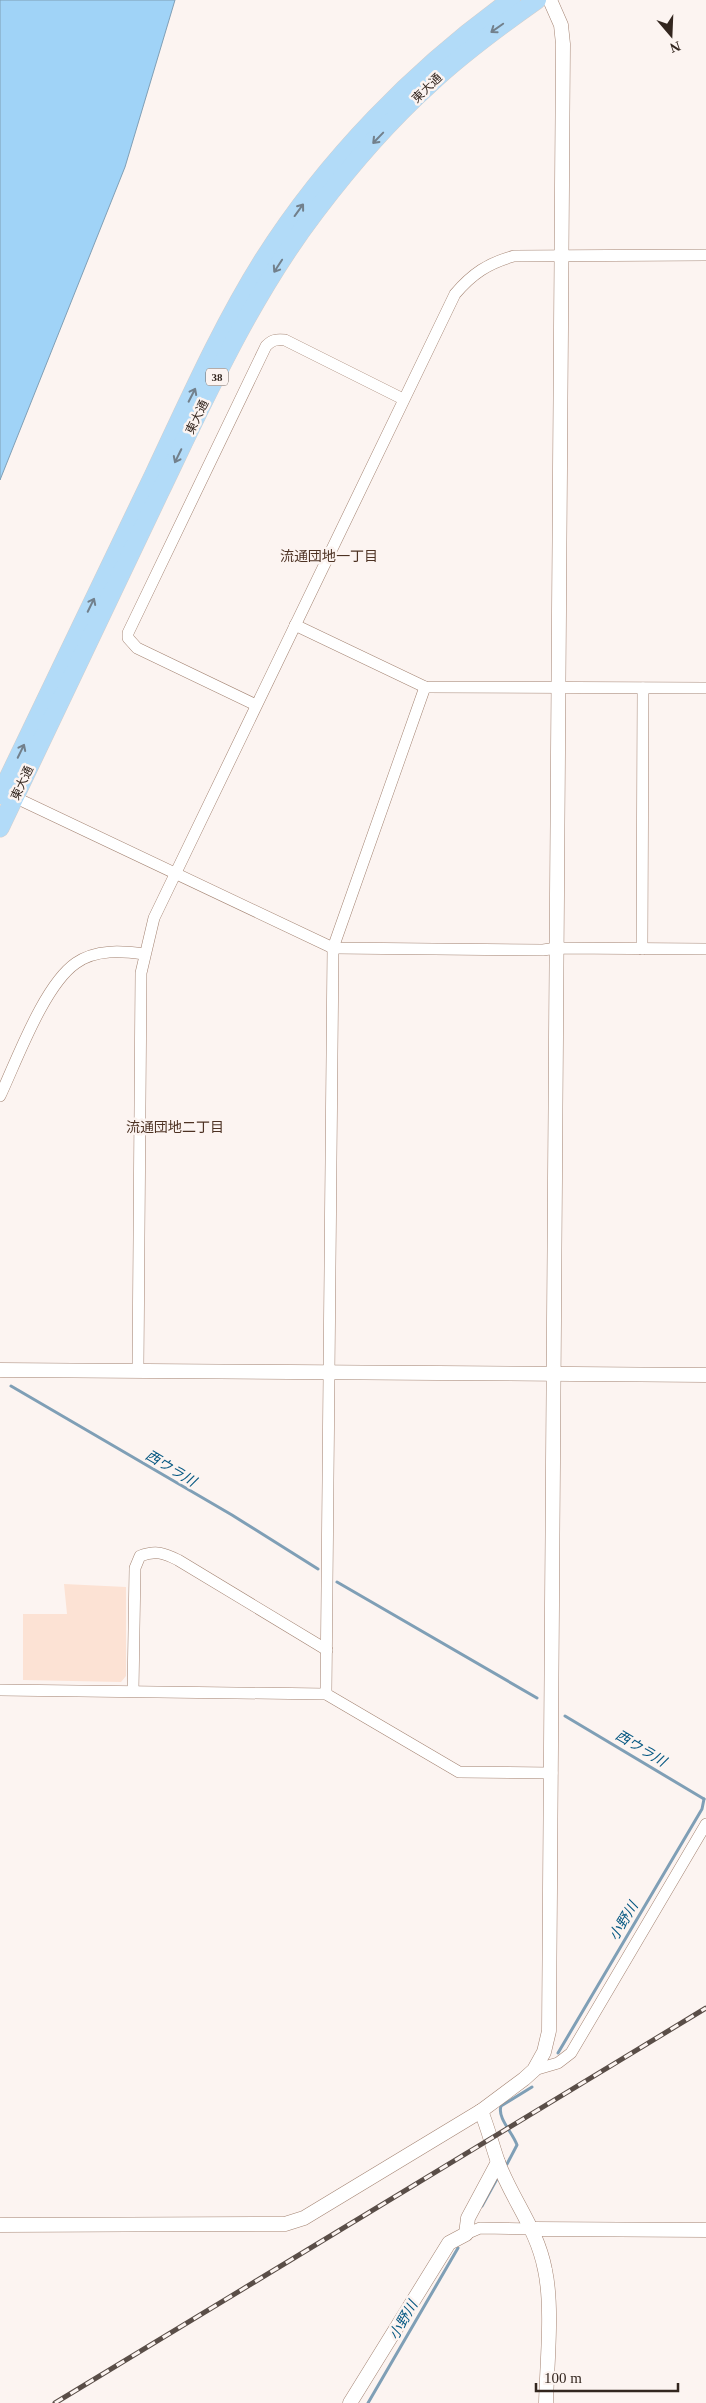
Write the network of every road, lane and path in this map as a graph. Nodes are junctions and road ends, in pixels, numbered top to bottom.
1 (511, 0) edge
2 (536, 0) edge
3 (550, 0) edge
4 (706, 255) edge
5 (562, 256) junction
6 (404, 400) junction
7 (295, 625) junction
8 (425, 687) junction
9 (558, 688) junction
10 (643, 688) junction
11 (706, 688) edge
12 (256, 704) junction
13 (6, 794) edge
14 (0, 828) edge
15 (175, 873) junction
16 (333, 948) junction
17 (556, 948) junction
18 (642, 949) junction
19 (706, 949) edge
20 (144, 954) junction
21 (0, 1096) edge
22 (0, 1370) edge
23 (138, 1370) junction
24 (329, 1372) junction
25 (554, 1374) junction
26 (706, 1375) edge
27 (327, 1650) junction
28 (0, 1690) edge
29 (133, 1691) junction
30 (326, 1694) junction
31 (552, 1773) junction
32 (706, 1824) edge
33 (534, 2070) junction
34 (481, 2111) junction
35 (498, 2162) junction
36 (0, 2225) edge
37 (533, 2229) junction
38 (706, 2230) edge
39 (466, 2234) junction
40 (350, 2403) edge
41 (546, 2403) edge

13 -> 1 highway, 東大通 / 38
2 -> 13 highway, 東大通 / 38
3 - 5 street
4 - 5 street
5 - 6 street
5 - 9 street
6 - 7 street
6 - 12 street
7 - 8 street
7 - 12 street
8 - 9 street
8 - 16 street
9 - 10 street
9 - 17 street
10 - 11 street
10 - 18 street
12 - 15 street
13 - 14 highway, 東大通 / 38
13 - 15 street
15 - 16 street
15 - 20 street
16 - 17 street
16 - 24 street
17 - 18 street
17 - 25 street
18 - 19 street
20 - 21 street
20 - 23 street
22 - 23 street
23 - 24 street
24 - 25 street
24 - 27 street
25 - 26 street
25 - 31 street
27 - 29 street
27 - 30 street
28 - 29 street
29 - 30 street
30 - 31 street
31 - 33 street
32 - 33 street
33 - 34 street
34 - 35 street
34 - 36 street
35 - 37 street
35 - 39 street
37 - 38 street
37 - 39 street
37 - 41 street
39 - 40 street

